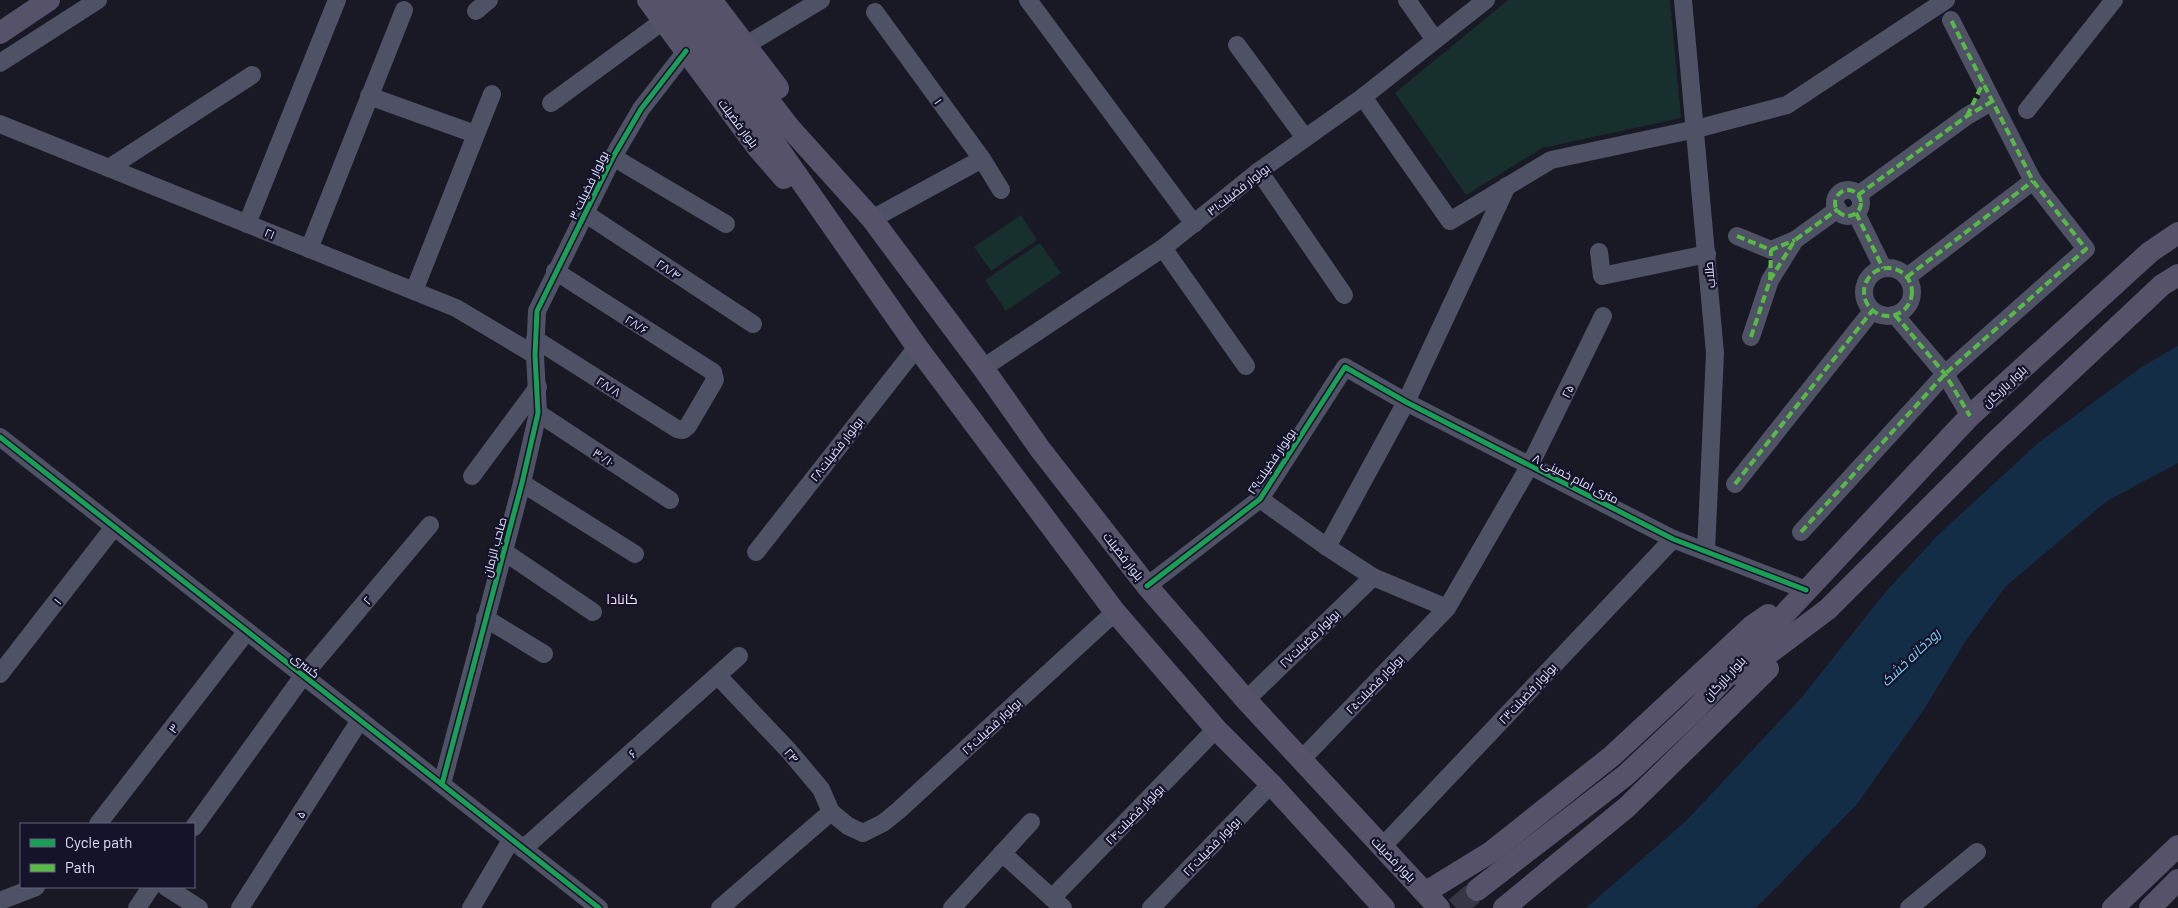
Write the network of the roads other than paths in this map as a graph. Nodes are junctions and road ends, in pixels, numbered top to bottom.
1 (98, 0) edge
2 (337, 0) edge
3 (648, 0) edge
4 (691, 0) edge
5 (711, 0) edge
6 (821, 0) edge
7 (1028, 0) edge
8 (1407, 0) edge
9 (1486, 0) edge
10 (1683, 0) edge
11 (1946, 0) edge
12 (2114, 0) edge
13 (35, 4) edge
14 (404, 10) dead end
15 (665, 10) edge
16 (875, 12) dead end
17 (1952, 20) dead end
18 (0, 34) edge
19 (1435, 40) junction
20 (746, 45) junction
21 (1237, 46) dead end
22 (686, 51) junction
23 (0, 63) edge
24 (252, 75) dead end
25 (1983, 83) junction
26 (492, 94) dead end
27 (369, 96) junction
28 (1363, 97) junction
29 (1991, 102) junction
30 (551, 103) dead end
31 (2027, 110) dead end
32 (1968, 116) junction
33 (0, 124) edge
34 (1696, 129) junction
35 (780, 132) junction
36 (475, 134) junction
37 (1306, 138) junction
38 (613, 157) junction
39 (982, 159) junction
40 (109, 168) junction
41 (1259, 171) junction
42 (2033, 181) junction
43 (1507, 186) junction
44 (1001, 190) dead end
45 (1858, 195) junction
46 (1838, 209) junction
47 (1856, 213) junction
48 (586, 214) junction
49 (872, 220) junction
50 (247, 224) junction
51 (726, 224) dead end
52 (1194, 224) junction
53 (2178, 234) edge
54 (1737, 236) dead end
55 (840, 238) junction
56 (1795, 240) junction
57 (1164, 248) junction
58 (309, 249) junction
59 (1771, 250) junction
60 (1599, 252) dead end
61 (1707, 254) junction
62 (1883, 268) junction
63 (555, 272) junction
64 (2178, 275) edge
65 (1907, 277) junction
66 (1770, 280) junction
67 (414, 291) junction
68 (1344, 295) dead end
69 (538, 311) joint
70 (1872, 311) junction
71 (1895, 315) junction
72 (1603, 316) dead end
73 (752, 324) dead end
74 (1751, 336) dead end
75 (535, 347) junction
76 (917, 347) junction
77 (1246, 366) dead end
78 (1345, 367) joint
79 (983, 368) junction
80 (1945, 374) junction
81 (538, 387) junction
82 (1406, 402) junction
83 (538, 413) junction
84 (1970, 416) junction
85 (683, 430) joint
86 (0, 437) edge
87 (1040, 449) junction
88 (1530, 465) junction
89 (1010, 469) junction
90 (472, 476) dead end
91 (522, 483) junction
92 (1735, 484) dead end
93 (1260, 498) junction
94 (670, 500) dead end
95 (430, 525) dead end
96 (114, 527) junction
97 (1801, 532) dead end
98 (1673, 539) junction
99 (1327, 547) junction
100 (503, 551) junction
101 (1706, 551) junction
102 (756, 552) dead end
103 (635, 554) dead end
104 (1373, 577) junction
105 (1147, 586) junction
106 (1806, 590) junction
107 (1447, 608) junction
108 (1828, 610) junction
109 (593, 612) dead end
110 (1115, 612) junction
111 (485, 618) junction
112 (247, 631) junction
113 (544, 654) dead end
114 (739, 656) dead end
115 (0, 674) edge
116 (303, 676) junction
117 (718, 676) junction
118 (1246, 700) junction
119 (1694, 711) junction
120 (360, 720) junction
121 (1216, 729) junction
122 (1302, 760) junction
123 (442, 784) junction
124 (1270, 784) junction
125 (831, 812) junction
126 (1031, 822) dead end
127 (99, 823) edge
128 (195, 825) edge
129 (863, 832) joint
130 (517, 844) junction
131 (2178, 846) edge
132 (1382, 847) junction
133 (1977, 852) dead end
134 (1002, 853) junction
135 (1355, 876) junction
136 (2178, 880) edge
137 (33, 888) edge
138 (150, 888) edge
139 (168, 888) edge
140 (1477, 890) tunnel mouth
141 (1432, 900) edge
142 (0, 901) edge
143 (1058, 903) edge
144 (137, 908) edge
145 (199, 908) edge
146 (240, 908) edge
147 (470, 908) edge
148 (599, 908) edge
149 (720, 908) edge
150 (952, 908) edge
151 (1151, 908) edge
152 (1365, 908) edge
153 (1384, 908) edge
154 (1504, 908) edge
155 (1909, 908) edge
156 (2113, 908) edge
157 (2150, 908) edge

1 - 23 street
2 - 50 street
3 - 15 main road, بلوار فضیلت
4 - 35 main road, بلوار فضیلت
5 - 20 main road, بلوار فضیلت
6 - 20 street
7 - 52 street
8 - 19 street
9 - 19 street, بولوار فضیلت۳۱
10 - 34 street, طلاب
11 - 34 street
12 - 31 street
13 - 18 main road
14 - 27 street
15 - 22 main road, بلوار فضیلت
15 - 30 street
15 - 35 main road, بلوار فضیلت
16 - 39 street, ۱
17 - 25 street
19 - 28 street, بولوار فضیلت۳۱
20 - 49 main road, بلوار فضیلت
21 - 37 street
22 - 38 street, بولوار فضیلت۳۰
22 - 55 main road, بلوار فضیلت
24 - 40 street
25 - 29 street
25 - 32 street
26 - 36 street
27 - 36 street
27 - 58 street
28 - 37 street, بولوار فضیلت۳۱
28 - 43 street
29 - 32 street
29 - 42 street
32 - 45 street
33 - 40 street, ۲۱
34 - 43 street
34 - 61 street, طلاب
35 - 49 main road, بلوار فضیلت
35 - 55 main road, بلوار فضیلت
36 - 67 street
37 - 41 street, بولوار فضیلت۳۱
38 - 48 street, بولوار فضیلت۳۰
38 - 51 street
39 - 44 street, ۱
39 - 49 street
40 - 50 street, ۲۱
41 - 52 street, بولوار فضیلت۳۱
41 - 68 street
42 - 65 street
42 - 80 street
43 - 82 street
45 - 46 street
45 - 47 street
46 - 47 street
46 - 56 street
47 - 62 street
48 - 63 street, بولوار فضیلت۳۰
48 - 73 street, ۲۸/۴
49 - 79 main road, بلوار فضیلت
50 - 58 street, ۲۱
52 - 57 street, بولوار فضیلت۳۱
53 - 84 main road, بلوار بازرگان
54 - 59 street
55 - 76 main road, بلوار فضیلت
56 - 59 street
56 - 66 street
57 - 77 street
57 - 79 street, بولوار فضیلت۳۱
58 - 67 street, ۲۱
59 - 66 street
60 - 61 street
61 - 101 street, طلاب
62 - 65 street
62 - 70 street
63 - 69 street, بولوار فضیلت۳۰
63 - 85 street, ۲۸/۶
64 - 108 main road, بلوار بازرگان
65 - 71 street
66 - 74 street
67 - 75 street, ۲۱
69 - 75 street, صاحب الزمان
70 - 71 street
70 - 92 street
71 - 80 street
72 - 88 street, ۲۵
75 - 81 street, صاحب الزمان
75 - 85 street, ۲۸/۸
76 - 89 main road, بلوار فضیلت
76 - 102 street, بولوار فضیلت۲۸
78 - 82 street, ۸ متری امام خمینی
78 - 93 street, بولوار فضیلت۲۹
79 - 87 main road, بلوار فضیلت
80 - 84 street
80 - 97 street
81 - 83 street, صاحب الزمان
81 - 90 street
82 - 88 street, ۸ متری امام خمینی
82 - 99 street
83 - 91 street, صاحب الزمان
83 - 94 street, ۳۰/۱۰
84 - 106 main road, بلوار بازرگان
86 - 96 street, کسری
87 - 89 main road
87 - 105 main road, بلوار فضیلت
88 - 98 street, ۸ متری امام خمینی
88 - 107 street, ۲۵
89 - 110 main road, بلوار فضیلت
91 - 100 street, صاحب الزمان
91 - 103 street
93 - 99 street
93 - 105 street, بولوار فضیلت۲۹
95 - 116 street, ۲
96 - 112 street, کسری
96 - 115 street, ۱
98 - 101 street, ۸ متری امام خمینی
98 - 132 street, بولوار فضیلت۲۳
99 - 104 street
100 - 109 street
100 - 111 street, صاحب الزمان
101 - 106 street, ۸ متری امام خمینی
104 - 107 street
104 - 118 street, بولوار فضیلت۲۷
105 - 118 main road, بلوار فضیلت
106 - 119 main road, بلوار بازرگان
106 - 141 main road
107 - 122 street, بولوار فضیلت۲۵
108 - 119 main road, بلوار بازرگان
108 - 154 main road
110 - 121 main road, بلوار فضیلت
110 - 129 street, بولوار فضیلت۲۶
111 - 113 street
111 - 123 street, صاحب الزمان
112 - 116 street, کسری
112 - 127 street, ۳
114 - 117 street, ۶
116 - 120 street, کسری
116 - 128 street, ۲
117 - 125 street, ۲۴
117 - 130 street, ۶
118 - 122 main road, بلوار فضیلت
119 - 140 main road
120 - 123 street, کسری
120 - 146 street, ۵
121 - 124 main road, بلوار فضیلت
121 - 143 street, بولوار فضیلت۲۴
122 - 132 main road, بلوار فضیلت
123 - 130 street, کسری
124 - 135 main road, بلوار فضیلت
124 - 151 street, بولوار فضیلت۲۲
125 - 129 street, ۲۴
125 - 149 street
126 - 134 street
130 - 147 street, ۶
130 - 148 street, کسری
131 - 156 main road
132 - 141 main road, بلوار فضیلت
133 - 155 street
134 - 143 street
134 - 150 street
135 - 152 main road
135 - 153 main road, بلوار فضیلت
136 - 157 main road
137 - 142 street
138 - 144 street
139 - 145 street

